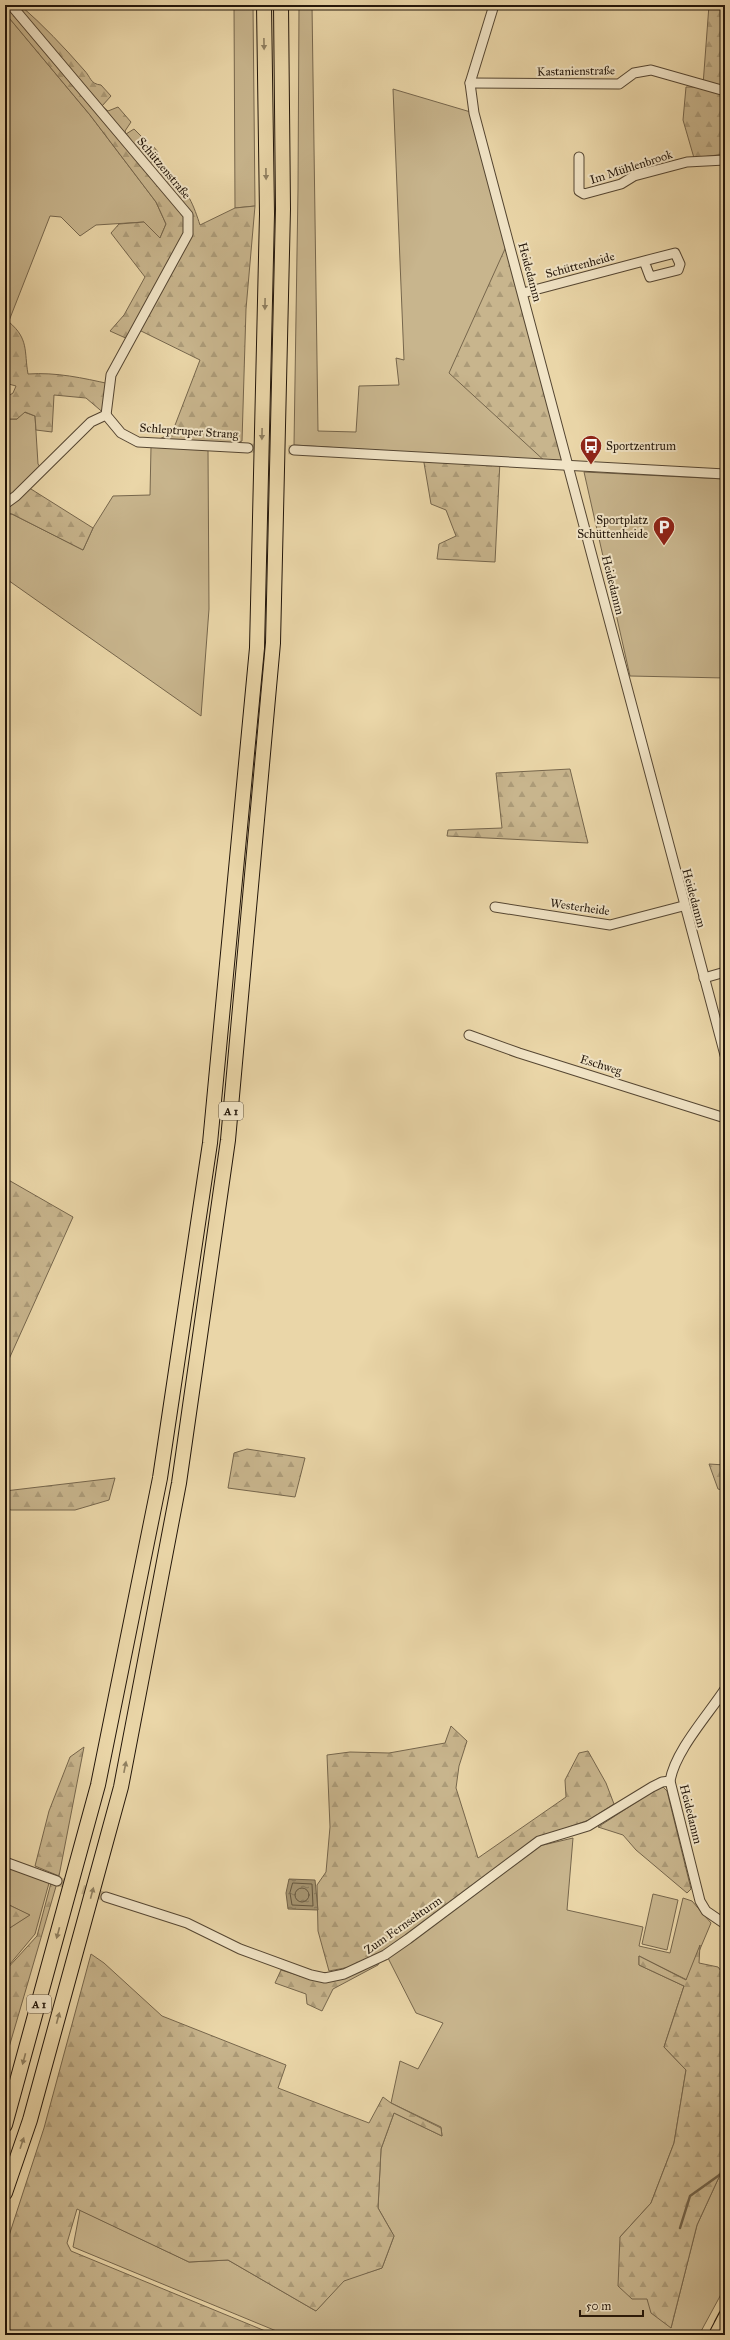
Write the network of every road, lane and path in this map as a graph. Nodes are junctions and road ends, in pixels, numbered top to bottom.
1 (11, 5) edge
2 (264, 5) edge
3 (281, 5) edge
4 (494, 5) edge
5 (470, 83) junction
6 (725, 92) edge
7 (580, 157) dead end
8 (725, 160) edge
9 (644, 261) dead end
10 (523, 293) junction
11 (106, 415) junction
12 (248, 448) tunnel mouth
13 (294, 450) tunnel mouth
14 (569, 465) junction
15 (725, 474) edge
16 (5, 504) edge
17 (683, 906) junction
18 (495, 907) dead end
19 (725, 972) edge
20 (704, 978) junction
21 (469, 1035) dead end
22 (725, 1055) edge
23 (725, 1118) edge
24 (725, 1689) edge
25 (670, 1781) junction
26 (5, 1862) edge
27 (57, 1881) tunnel mouth
28 (106, 1897) tunnel mouth
29 (725, 1924) edge
30 (5, 2125) edge
31 (5, 2193) edge
32 (725, 2316) edge
33 (715, 2335) edge

1 - 11 street, Schützenstraße
2 -> 30 highway, A 1
31 -> 3 highway, A 1
4 - 5 street, Heidedamm
5 - 6 street, Kastanienstraße
5 - 10 street, Heidedamm
7 - 8 street, Im Mühlenbrook
9 - 10 street, Schüttenheide
10 - 14 street, Heidedamm
11 - 12 street, Schleptruper Strang
11 - 16 street
13 - 14 street
14 - 15 street
14 - 17 street, Heidedamm
17 - 18 street, Westerheide
17 - 20 street, Heidedamm
19 - 20 street
20 - 22 street, Heidedamm
21 - 23 street, Eschweg
24 - 25 street, Heidedamm
25 - 28 street, Zum Fernsehturm
25 - 29 street, Heidedamm
26 - 27 street
32 - 33 main road

